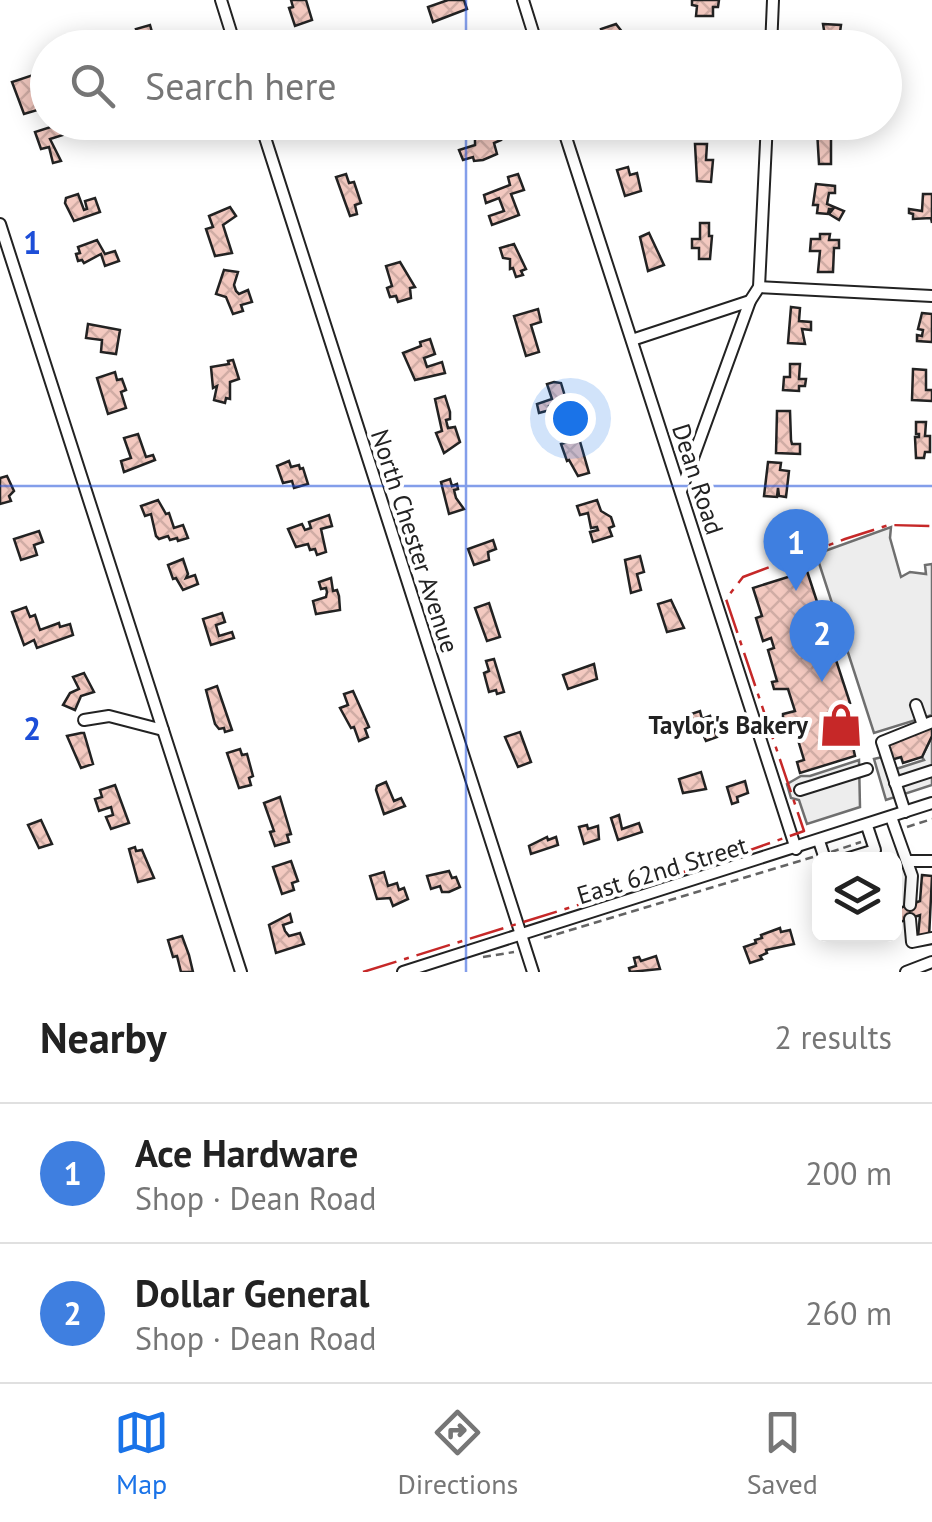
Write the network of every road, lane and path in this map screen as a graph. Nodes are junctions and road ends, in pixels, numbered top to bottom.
1 (221, 0) edge
2 (523, 0) edge
3 (773, 0) edge
4 (230, 30) edge
5 (532, 30) edge
6 (771, 30) edge
7 (266, 140) edge
8 (567, 140) edge
9 (766, 140) edge
10 (0, 224) edge
11 (759, 287) junction
12 (932, 296) edge
13 (750, 301) junction
14 (632, 340) junction
15 (681, 492) junction
16 (916, 705) dead end
17 (84, 720) dead end
18 (928, 724) edge
19 (163, 730) junction
20 (866, 769) dead end
21 (932, 771) edge
22 (896, 784) junction
23 (800, 790) dead end
24 (932, 803) edge
25 (906, 812) junction
26 (891, 817) junction
27 (866, 826) junction
28 (819, 841) junction
29 (796, 849) junction
30 (875, 850) junction
31 (822, 852) edge
32 (869, 852) edge
33 (877, 852) edge
34 (906, 861) junction
35 (932, 861) edge
36 (803, 862) dead end
37 (910, 905) dead end
38 (910, 918) dead end
39 (521, 935) junction
40 (932, 938) edge
41 (535, 940) dead end
42 (517, 951) dead end
43 (482, 957) dead end
44 (932, 962) edge
45 (241, 972) edge
46 (402, 972) edge
47 (533, 972) edge
48 (908, 972) edge

1 - 4 street
2 - 5 street
3 - 6 street
7 - 39 street, North Chester Avenue
8 - 14 street, Dean Road
9 - 11 street
10 - 19 street
11 - 12 street
11 - 13 street
13 - 14 street
13 - 15 street
14 - 15 street, Dean Road
15 - 29 street, Dean Road
16 - 18 street
17 - 19 street
18 - 22 street
19 - 45 street
20 - 23 street
21 - 22 street
22 - 25 street
24 - 25 street, East 62nd Street
25 - 26 street, East 62nd Street
26 - 27 street, East 62nd Street
26 - 34 street
27 - 28 street, East 62nd Street
27 - 30 street
28 - 29 street, East 62nd Street
28 - 31 street
29 - 39 street, East 62nd Street
30 - 32 street
30 - 33 street
34 - 35 street
34 - 37 street
36 - 41 path
38 - 40 street
39 - 46 street, East 62nd Street
39 - 47 street, North Chester Avenue
42 - 43 path
44 - 48 street

